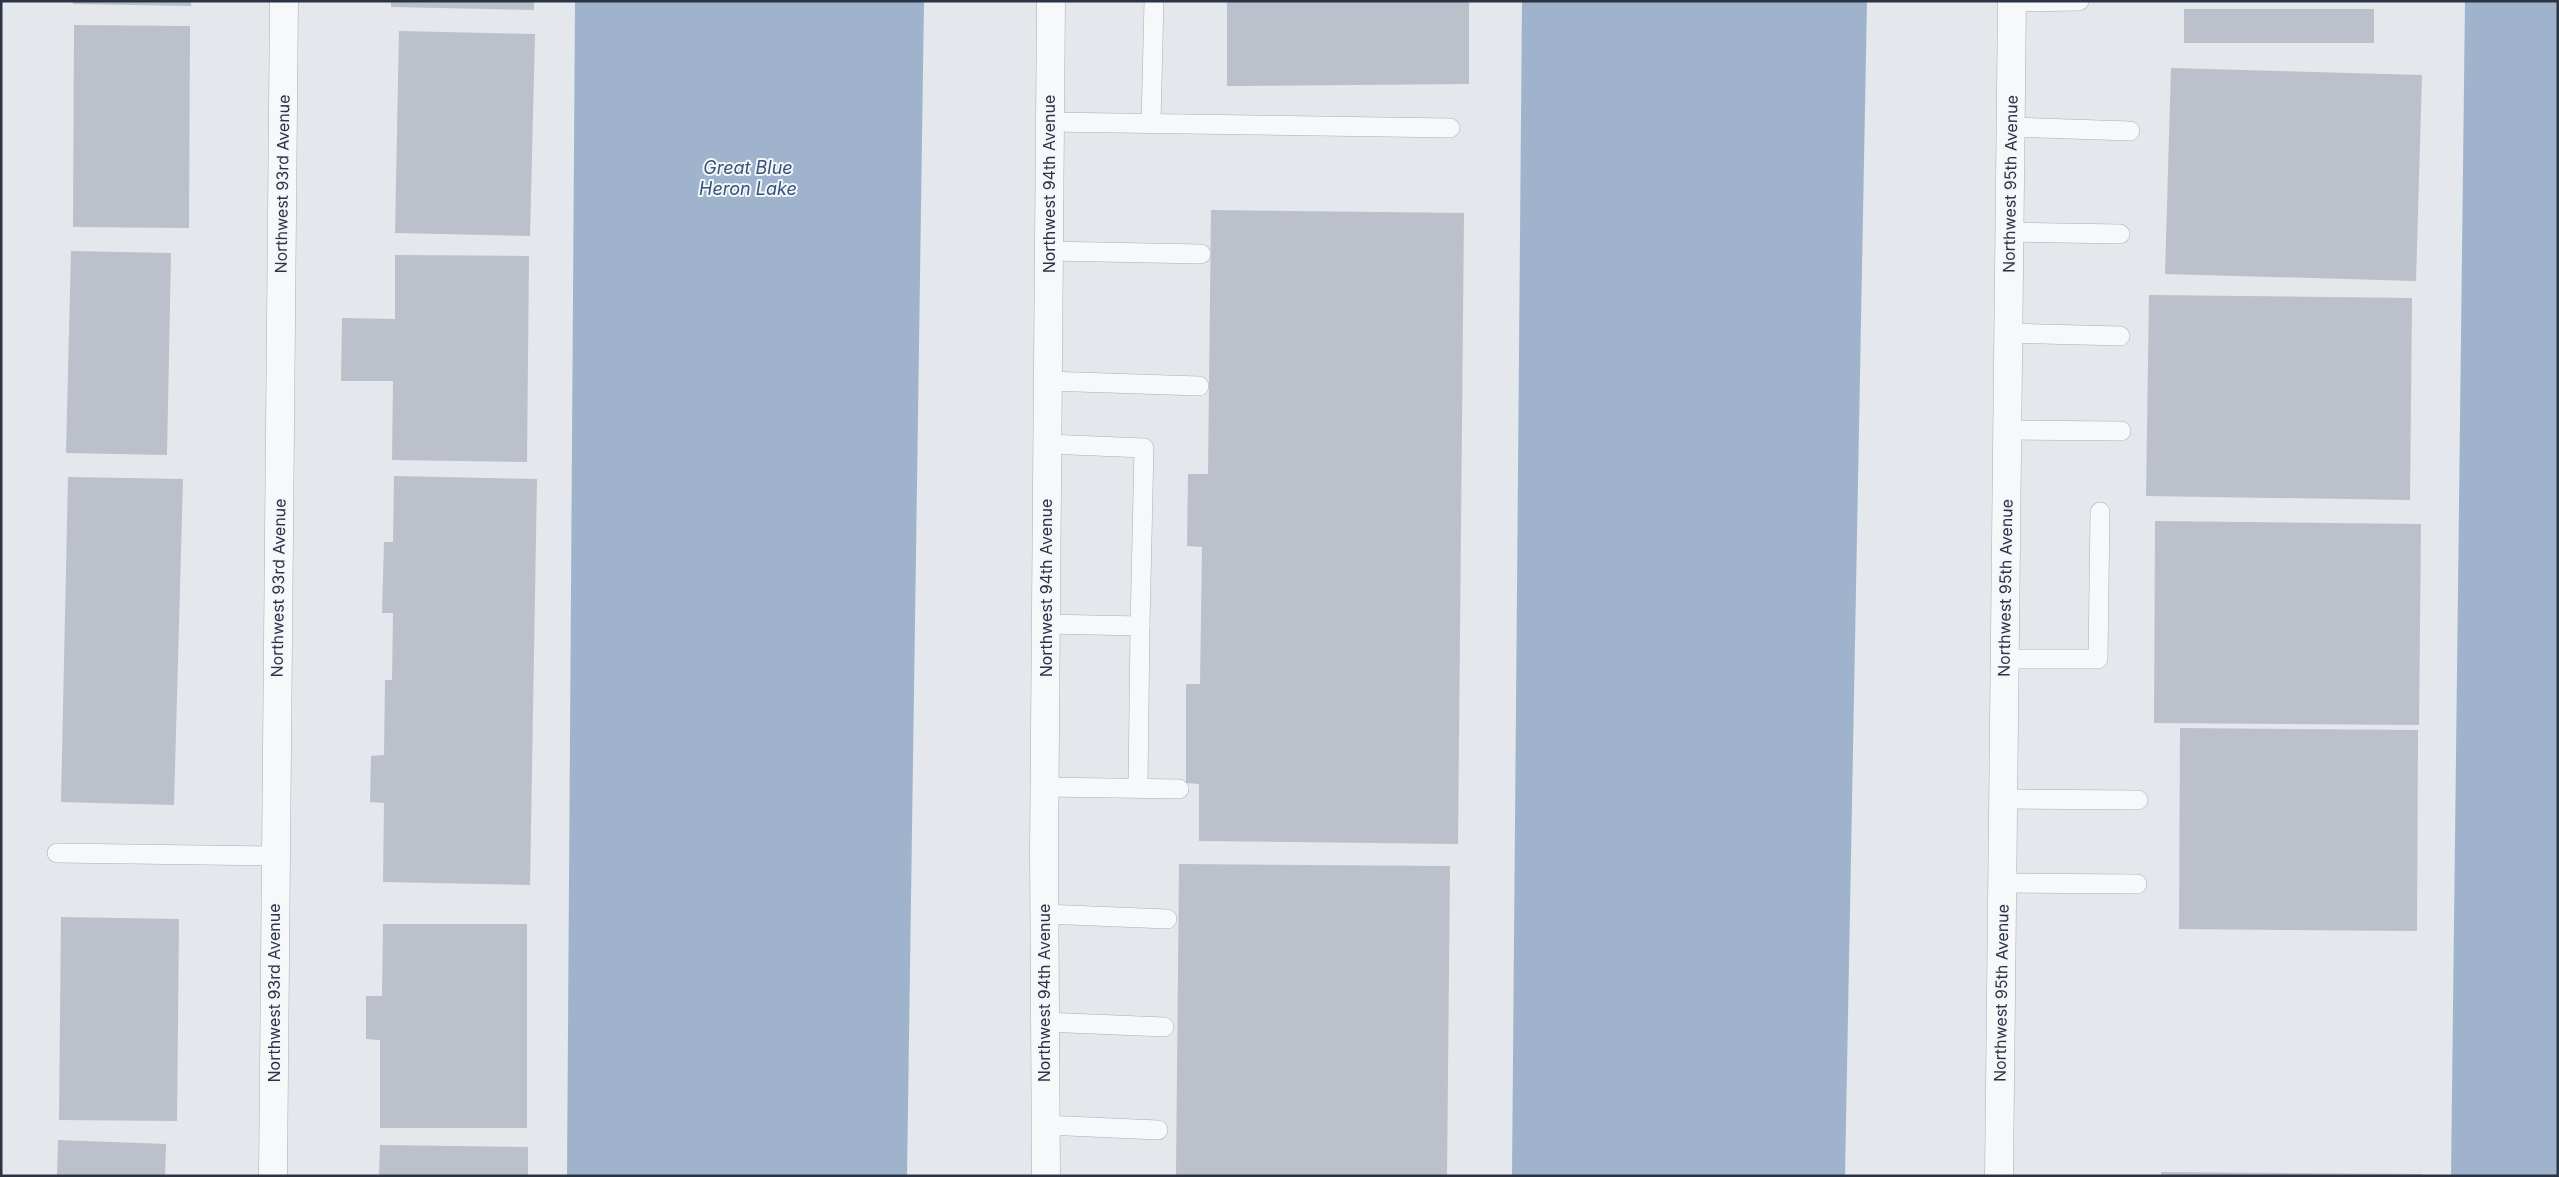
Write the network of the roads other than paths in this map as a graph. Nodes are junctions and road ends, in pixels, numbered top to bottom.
1 (284, 1) edge
2 (1051, 1) edge
3 (1154, 1) edge
4 (2079, 1) edge
5 (2012, 2) edge
6 (1049, 122) junction
7 (1151, 123) junction
8 (2011, 127) junction
9 (1450, 128) dead end
10 (2130, 131) dead end
11 (2009, 232) junction
12 (2120, 234) dead end
13 (1048, 251) junction
14 (1201, 254) dead end
15 (2008, 333) junction
16 (2120, 336) dead end
17 (1047, 381) junction
18 (1199, 386) dead end
19 (2007, 430) junction
20 (2122, 431) dead end
21 (1047, 444) junction
22 (2100, 512) dead end
23 (1046, 624) junction
24 (1140, 626) junction
25 (2004, 659) junction
26 (1044, 787) junction
27 (1138, 788) junction
28 (1179, 789) dead end
29 (2003, 799) junction
30 (2138, 800) dead end
31 (57, 853) dead end
32 (275, 856) junction
33 (2002, 883) junction
34 (2137, 884) dead end
35 (1044, 914) junction
36 (1167, 919) dead end
37 (1044, 1022) junction
38 (1164, 1027) dead end
39 (1045, 1125) junction
40 (1158, 1130) dead end
41 (273, 1176) edge
42 (1046, 1176) edge
43 (1999, 1176) edge

1 - 32 street, Northwest 93rd Avenue
2 - 6 street, Northwest 94th Avenue
3 - 7 lane
4 - 5 lane
5 - 8 street, Northwest 95th Avenue
6 - 7 lane
6 - 13 street, Northwest 94th Avenue
7 - 9 lane
8 - 10 lane
8 - 11 street, Northwest 95th Avenue
11 - 12 lane
11 - 15 street, Northwest 95th Avenue
13 - 14 lane
13 - 17 street, Northwest 94th Avenue
15 - 16 lane
15 - 19 street, Northwest 95th Avenue
17 - 18 lane
17 - 21 street, Northwest 94th Avenue
19 - 20 lane
19 - 25 street, Northwest 95th Avenue
21 - 23 street, Northwest 94th Avenue
21 - 24 lane
22 - 25 lane
23 - 24 lane
23 - 26 street, Northwest 94th Avenue
24 - 27 lane
25 - 29 street, Northwest 95th Avenue
26 - 27 lane
26 - 35 street, Northwest 94th Avenue
27 - 28 lane
29 - 30 lane
29 - 33 street, Northwest 95th Avenue
31 - 32 lane
32 - 41 street, Northwest 93rd Avenue
33 - 34 lane
33 - 43 street, Northwest 95th Avenue
35 - 36 lane
35 - 37 street, Northwest 94th Avenue
37 - 38 lane
37 - 39 street, Northwest 94th Avenue
39 - 40 lane
39 - 42 street, Northwest 94th Avenue

